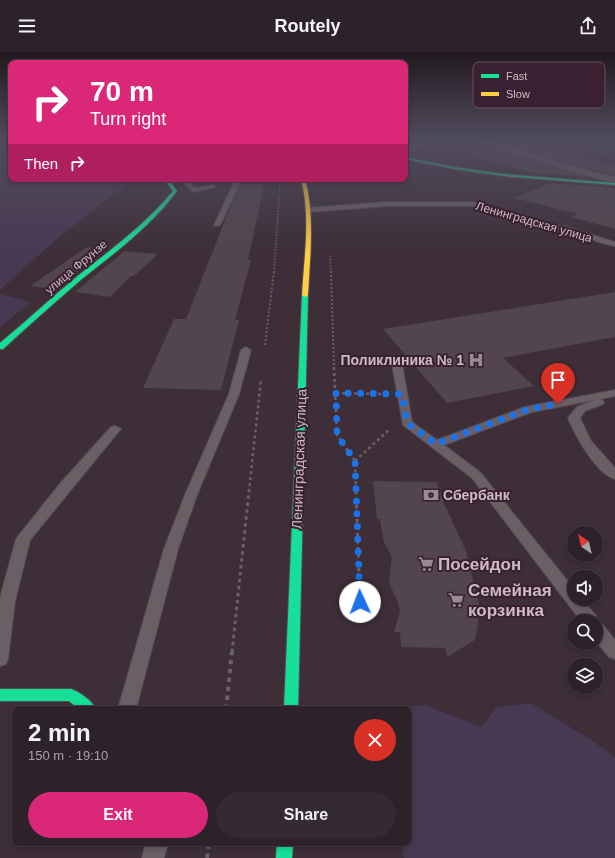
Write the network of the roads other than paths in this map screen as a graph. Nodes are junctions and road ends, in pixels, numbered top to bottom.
1 (536, 178) edge
2 (168, 182) edge
3 (186, 182) edge
4 (238, 182) edge
5 (304, 182) edge
6 (615, 184) edge
7 (212, 187) dead end
8 (308, 210) junction
9 (217, 225) dead end
10 (615, 244) edge
11 (0, 347) edge
12 (246, 350) dead end
13 (397, 364) dead end
14 (615, 393) edge
15 (615, 397) edge
16 (115, 429) dead end
17 (436, 444) junction
18 (615, 476) edge
19 (585, 614) edge
20 (603, 637) edge
21 (615, 652) edge
22 (0, 659) edge
23 (0, 695) edge
24 (85, 706) edge
25 (128, 706) edge
26 (291, 706) edge
27 (156, 846) edge
28 (285, 846) edge
29 (153, 858) edge
30 (284, 858) edge

1 - 6 street
2 - 11 street, улица Фрунзе
3 - 7 lane
4 - 9 lane
5 - 8 street, Ленинградская улица
8 - 10 lane, Ленинградская улица
8 - 26 street, Ленинградская улица
12 - 25 lane
13 - 17 lane
14 - 17 lane
15 - 18 lane
16 - 22 lane
17 - 19 lane
20 - 21 lane
23 - 24 street
27 - 29 lane
28 - 30 street

